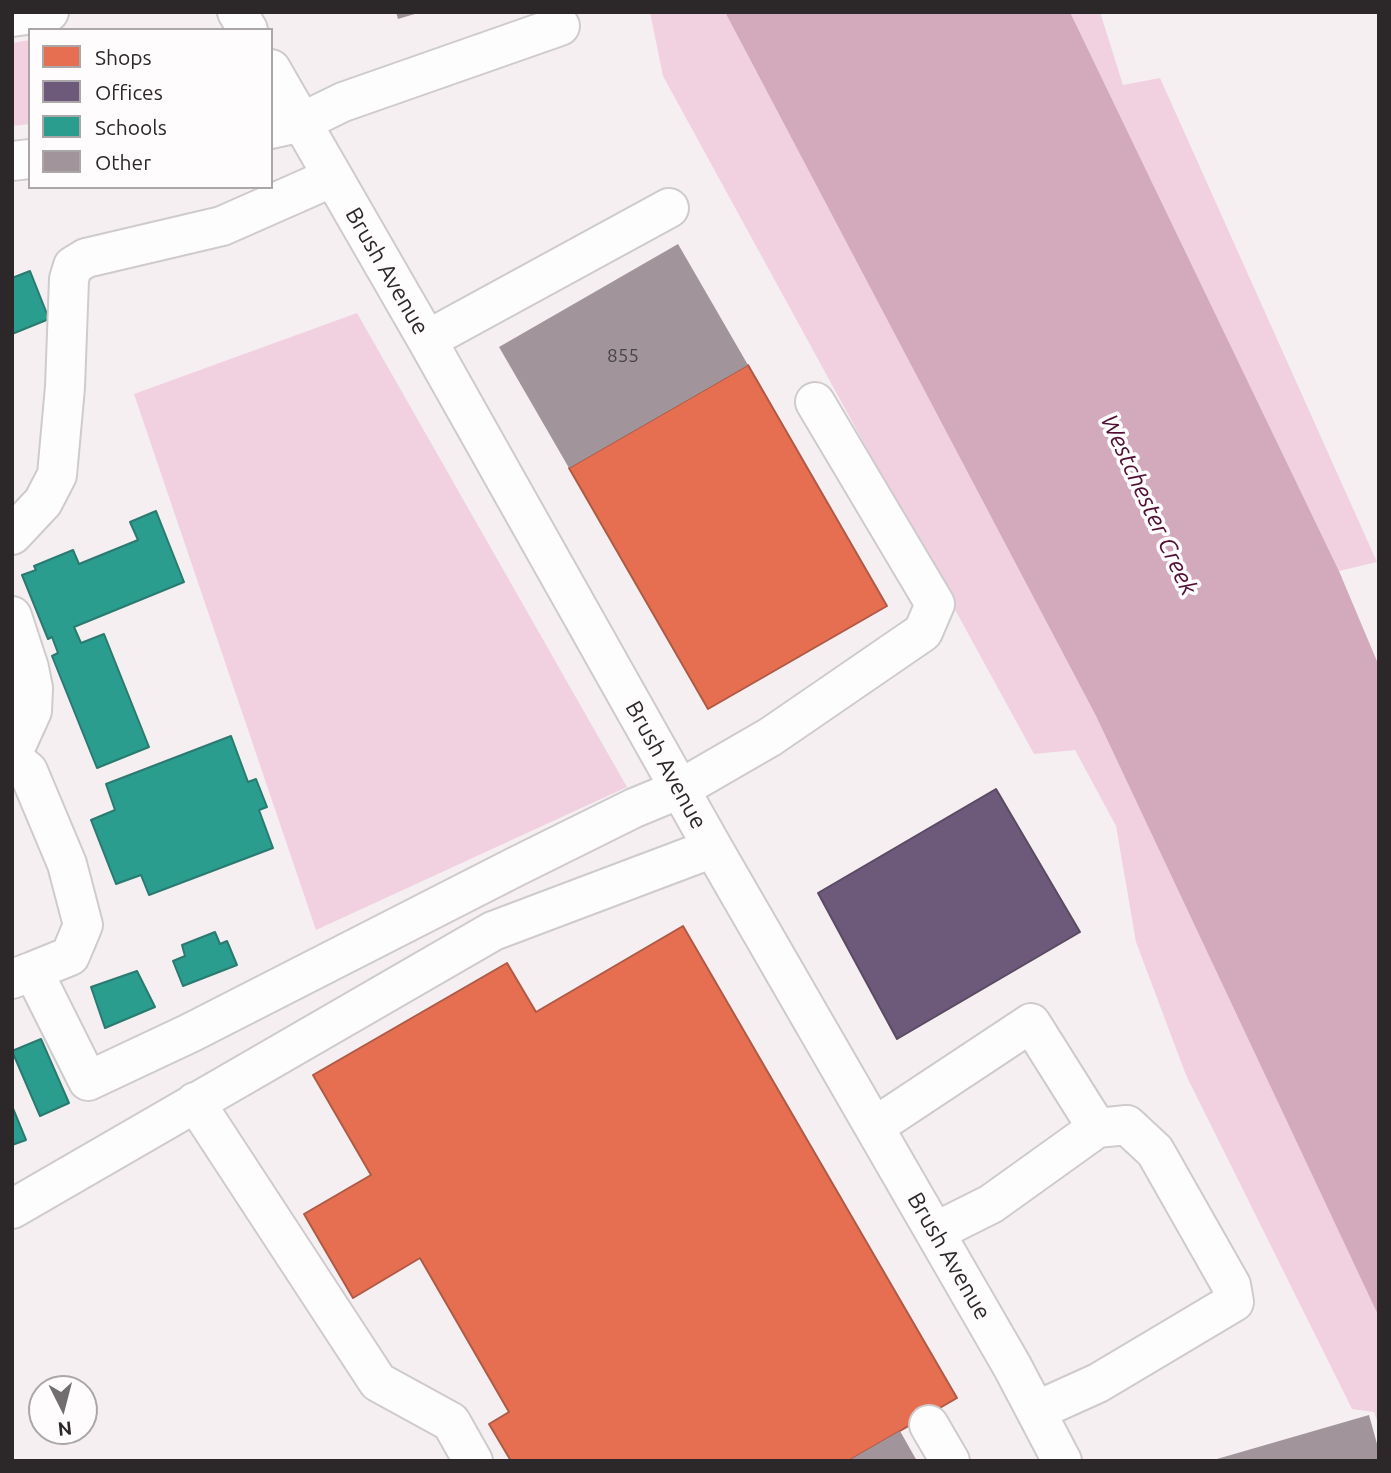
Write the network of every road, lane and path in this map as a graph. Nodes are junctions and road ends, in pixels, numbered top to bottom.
1 (49, 12) edge
2 (237, 12) edge
3 (12, 17) edge
4 (560, 26) dead end
5 (247, 28) edge
6 (273, 76) edge
7 (287, 125) edge
8 (333, 177) junction
9 (669, 208) dead end
10 (428, 340) junction
11 (815, 402) dead end
12 (12, 534) edge
13 (12, 616) edge
14 (12, 757) edge
15 (680, 789) junction
16 (713, 848) junction
17 (23, 975) edge
18 (195, 1102) junction
19 (874, 1127) junction
20 (1097, 1128) junction
21 (12, 1209) edge
22 (935, 1233) junction
23 (1036, 1411) junction
24 (929, 1425) dead end
25 (473, 1461) edge
26 (950, 1461) edge
27 (1062, 1461) edge

1 - 3 street
2 - 5 street
4 - 7 street
6 - 7 street, Brush Avenue
7 - 8 street, Brush Avenue
8 - 10 street, Brush Avenue
8 - 12 street
9 - 10 street
10 - 15 street, Brush Avenue
11 - 15 street
13 - 14 street
14 - 17 street
15 - 16 street, Brush Avenue
15 - 17 street
16 - 18 street
16 - 19 street, Brush Avenue
18 - 21 street
18 - 25 street
19 - 20 street
19 - 22 street, Brush Avenue
20 - 22 street
20 - 23 street
22 - 23 street, Brush Avenue
23 - 27 street, Brush Avenue
24 - 26 street

